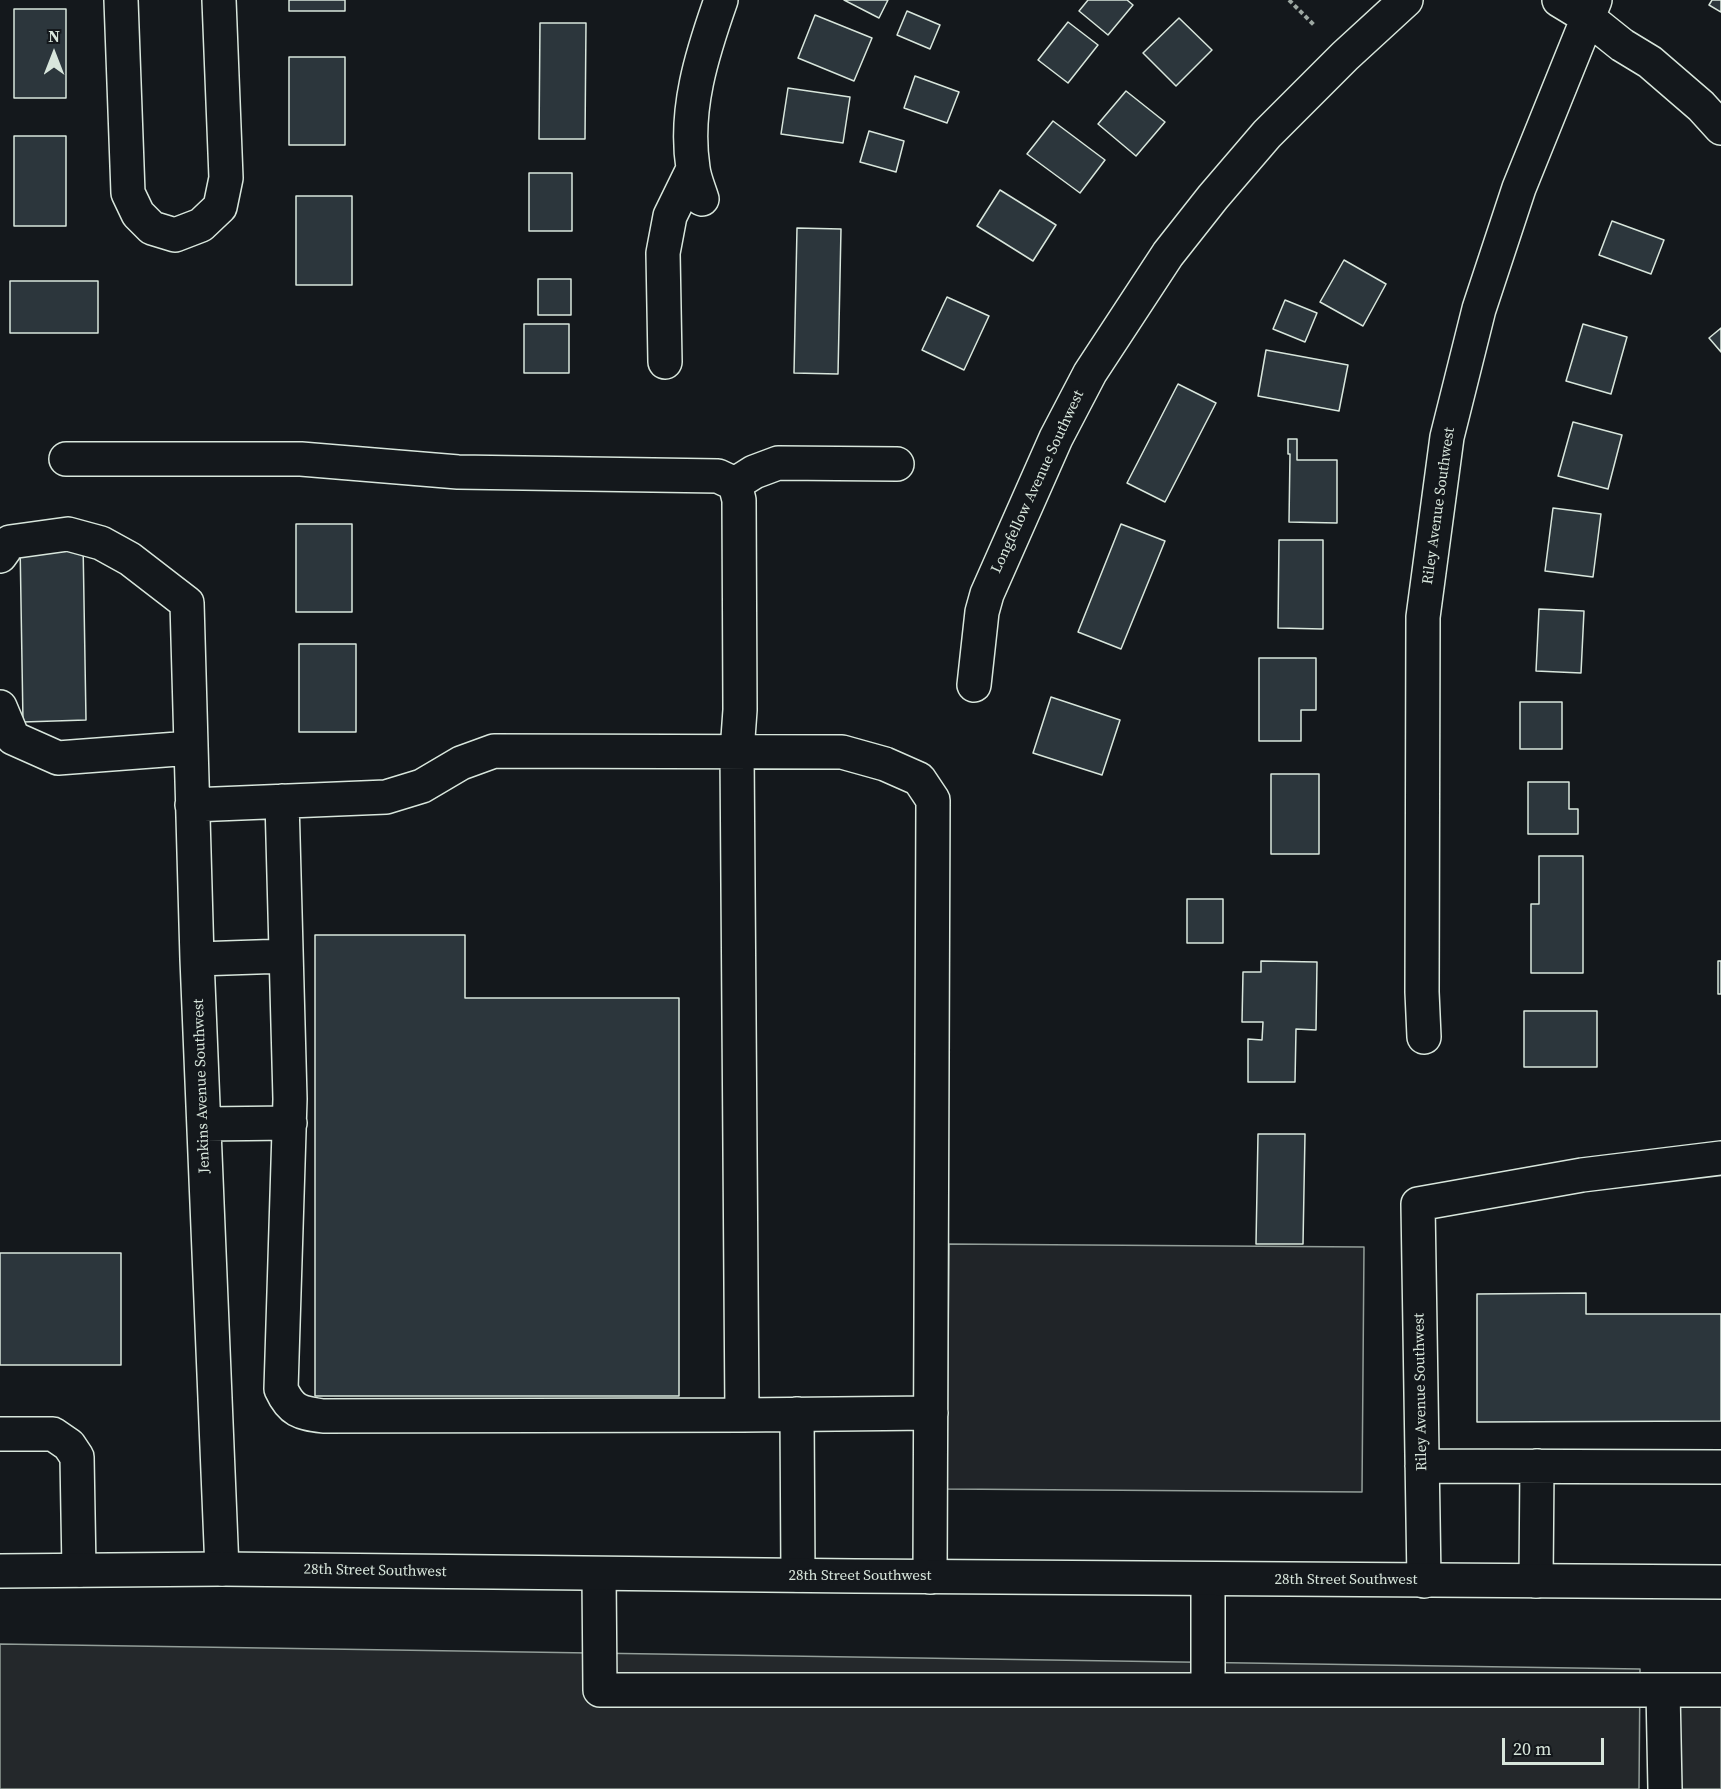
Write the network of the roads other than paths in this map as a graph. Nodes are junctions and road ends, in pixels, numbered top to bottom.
1 (121, 0) edge
2 (219, 0) edge
3 (721, 0) edge
4 (1406, 0) edge
5 (1559, 0) edge
6 (1591, 9) edge
7 (1721, 128) edge
8 (665, 362) dead end
9 (66, 459) dead end
10 (897, 464) dead end
11 (735, 484) junction
12 (0, 556) edge
13 (974, 685) dead end
14 (0, 707) edge
15 (191, 748) junction
16 (737, 752) junction
17 (282, 801) junction
18 (192, 805) junction
19 (286, 956) junction
20 (197, 958) junction
21 (1424, 1036) dead end
22 (290, 1123) junction
23 (204, 1124) junction
24 (1721, 1158) edge
25 (931, 1413) junction
26 (797, 1414) junction
27 (742, 1415) junction
28 (0, 1434) edge
29 (1422, 1466) junction
30 (1537, 1466) junction
31 (1721, 1467) edge
32 (222, 1569) junction
33 (79, 1570) junction
34 (0, 1571) edge
35 (599, 1574) junction
36 (798, 1575) junction
37 (930, 1576) junction
38 (1208, 1579) junction
39 (1424, 1581) junction
40 (1536, 1581) junction
41 (1721, 1582) edge
42 (1208, 1690) junction
43 (1663, 1690) junction
44 (1721, 1690) edge
45 (1665, 1789) edge

1 - 2 street
3 - 8 street
4 - 13 street, Longfellow Avenue Southwest
5 - 6 street
6 - 7 street
6 - 21 street, Riley Avenue Southwest
9 - 11 street
10 - 11 street
11 - 16 street
12 - 15 street, Jenkins Avenue Southwest
14 - 15 street
15 - 18 street, Jenkins Avenue Southwest
16 - 17 street
16 - 25 street
16 - 27 street
17 - 18 street
17 - 19 street
18 - 20 street, Jenkins Avenue Southwest
19 - 20 street
19 - 22 street
20 - 23 street, Jenkins Avenue Southwest
22 - 23 street
22 - 27 street
23 - 32 street, Jenkins Avenue Southwest
24 - 29 street, Riley Avenue Southwest
25 - 26 street
25 - 37 street
26 - 27 street
26 - 36 street
28 - 33 street
29 - 30 street
29 - 39 street, Riley Avenue Southwest
30 - 31 street
30 - 40 street
32 - 33 street, 28th Street Southwest
32 - 35 street, 28th Street Southwest
33 - 34 street, 28th Street Southwest
35 - 36 street, 28th Street Southwest
35 - 42 street
36 - 37 street, 28th Street Southwest
37 - 38 street, 28th Street Southwest
38 - 39 street, 28th Street Southwest
38 - 42 street
39 - 40 street, 28th Street Southwest
40 - 41 street, 28th Street Southwest
42 - 43 street
43 - 44 street
43 - 45 street

